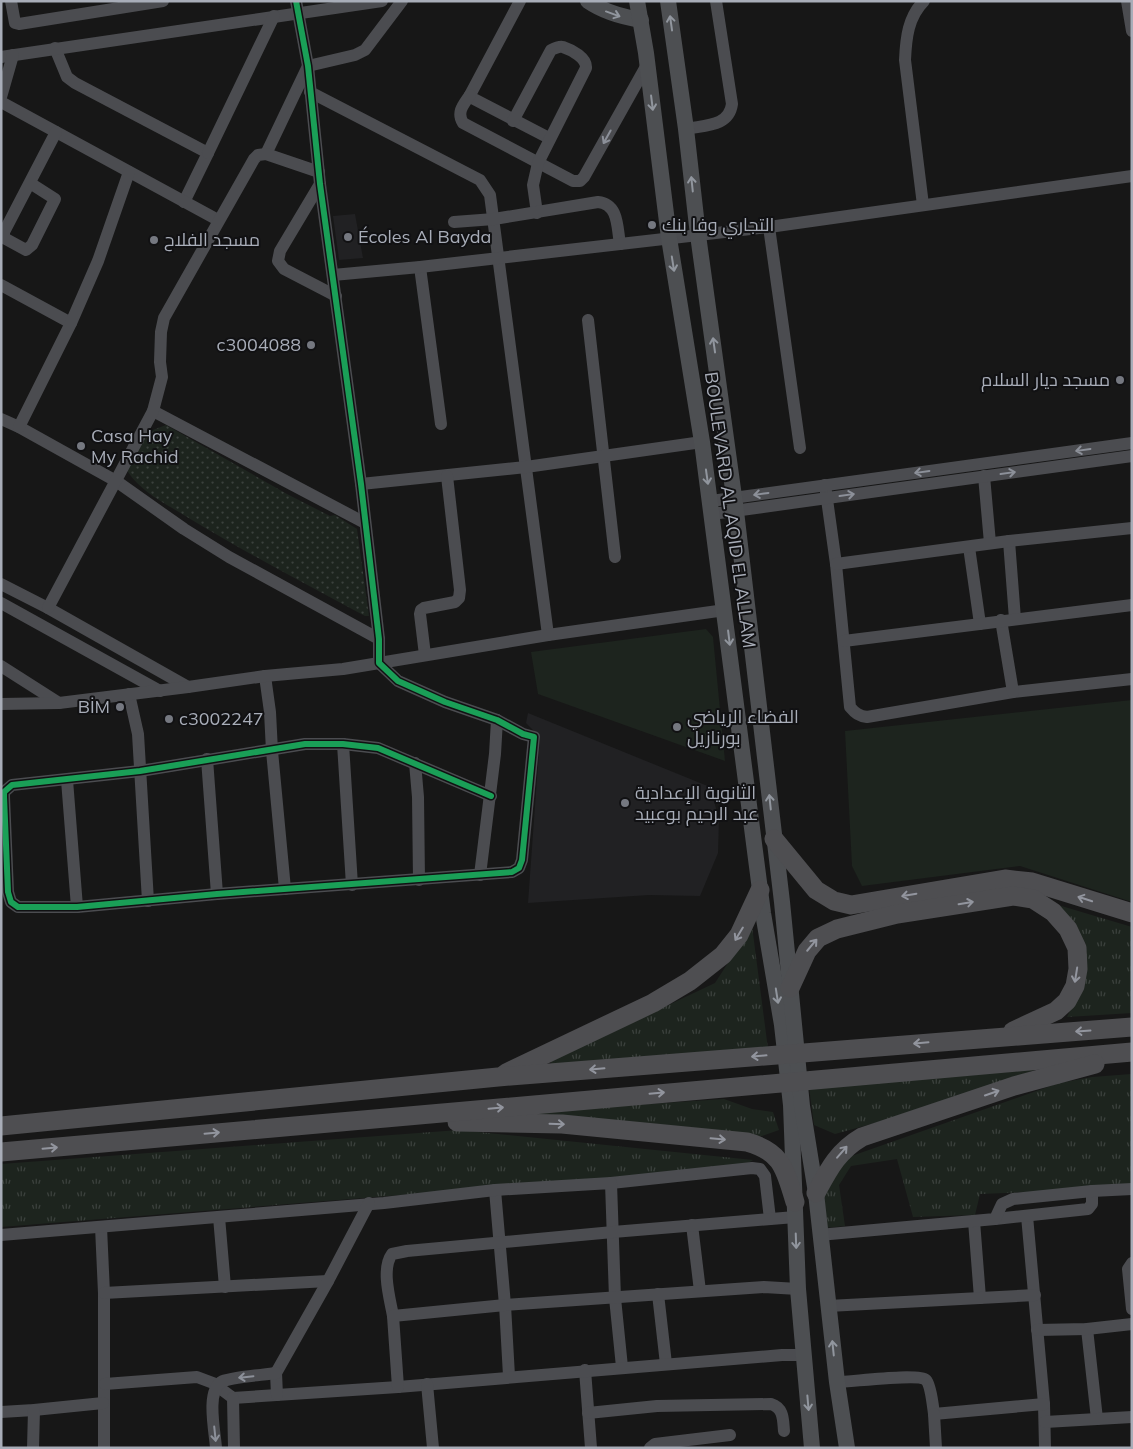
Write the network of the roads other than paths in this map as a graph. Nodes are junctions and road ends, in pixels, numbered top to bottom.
1 (11, 1) edge
2 (163, 1) edge
3 (382, 1) edge
4 (402, 1) edge
5 (520, 1) edge
6 (588, 1) edge
7 (637, 1) edge
8 (668, 1) edge
9 (716, 1) edge
10 (924, 1) edge
11 (1127, 1) edge
12 (297, 7) edge
13 (274, 16) junction
14 (641, 20) junction
15 (1132, 31) edge
16 (55, 48) junction
17 (7, 56) edge
18 (648, 64) junction
19 (308, 66) junction
20 (310, 92) junction
21 (470, 94) junction
22 (1, 97) edge
23 (1, 102) edge
24 (513, 121) junction
25 (686, 129) junction
26 (56, 132) junction
27 (550, 138) junction
28 (208, 153) junction
29 (266, 154) junction
30 (538, 162) junction
31 (129, 172) junction
32 (1132, 176) edge
33 (320, 178) junction
34 (30, 184) junction
35 (184, 202) junction
36 (923, 205) junction
37 (537, 213) junction
38 (494, 219) junction
39 (218, 220) junction
40 (454, 222) dead end
41 (769, 227) junction
42 (698, 235) junction
43 (669, 238) junction
44 (620, 244) junction
45 (498, 258) junction
46 (420, 267) junction
47 (332, 275) junction
48 (1, 285) edge
49 (336, 296) junction
50 (588, 320) dead end
51 (72, 323) junction
52 (152, 411) junction
53 (1, 419) edge
54 (441, 424) dead end
55 (19, 427) junction
56 (702, 442) junction
57 (1132, 443) edge
58 (800, 448) dead end
59 (604, 456) junction
60 (1132, 456) edge
61 (526, 467) junction
62 (447, 476) junction
63 (984, 476) junction
64 (116, 481) junction
65 (361, 484) junction
66 (826, 492) junction
67 (735, 504) junction
68 (711, 508) junction
69 (365, 523) junction
70 (1132, 528) edge
71 (1009, 541) junction
72 (990, 543) junction
73 (969, 547) junction
74 (615, 557) dead end
75 (836, 564) junction
76 (1, 584) edge
77 (1, 603) edge
78 (1132, 604) edge
79 (48, 608) junction
80 (725, 610) junction
81 (1015, 619) junction
82 (1001, 620) junction
83 (980, 624) junction
84 (548, 635) junction
85 (379, 639) junction
86 (844, 641) junction
87 (425, 655) junction
88 (380, 663) junction
89 (1, 666) edge
90 (265, 676) junction
91 (1132, 679) edge
92 (188, 687) junction
93 (160, 691) junction
94 (1013, 692) junction
95 (129, 694) junction
96 (59, 703) junction
97 (1, 704) edge
98 (497, 720) junction
99 (343, 744) junction
100 (272, 751) junction
101 (207, 759) junction
102 (415, 763) junction
103 (140, 772) junction
104 (68, 780) junction
105 (490, 796) junction
106 (774, 839) junction
107 (480, 875) junction
108 (420, 880) junction
109 (352, 885) junction
110 (285, 889) junction
111 (760, 890) junction
112 (216, 894) junction
113 (148, 901) junction
114 (77, 907) junction
115 (1132, 913) edge
116 (790, 988) junction
117 (788, 1024) junction
118 (1132, 1028) edge
119 (999, 1037) junction
120 (1132, 1052) edge
121 (1132, 1057) edge
122 (498, 1078) junction
123 (796, 1105) junction
124 (368, 1120) junction
125 (1, 1126) edge
126 (1, 1152) edge
127 (611, 1183) junction
128 (1132, 1189) edge
129 (495, 1190) junction
130 (1092, 1191) junction
131 (816, 1193) junction
132 (369, 1204) junction
133 (795, 1209) junction
134 (1027, 1216) junction
135 (219, 1217) junction
136 (770, 1219) junction
137 (995, 1219) junction
138 (974, 1220) junction
139 (692, 1225) junction
140 (101, 1227) junction
141 (613, 1232) junction
142 (820, 1234) junction
143 (1, 1235) edge
144 (500, 1243) junction
145 (1132, 1263) edge
146 (328, 1281) junction
147 (226, 1287) junction
148 (798, 1289) junction
149 (700, 1291) junction
150 (104, 1293) junction
151 (658, 1294) junction
152 (1035, 1295) junction
153 (615, 1298) junction
154 (980, 1298) junction
155 (505, 1305) junction
156 (828, 1306) junction
157 (1132, 1309) edge
158 (393, 1316) junction
159 (1132, 1324) edge
160 (1037, 1330) junction
161 (1087, 1330) junction
162 (804, 1355) junction
163 (666, 1364) junction
164 (622, 1367) junction
165 (585, 1370) junction
166 (276, 1373) junction
167 (509, 1376) junction
168 (837, 1382) junction
169 (105, 1384) junction
170 (427, 1384) junction
171 (218, 1386) junction
172 (398, 1387) junction
173 (277, 1394) junction
174 (104, 1403) junction
175 (233, 1403) junction
176 (1044, 1404) junction
177 (213, 1405) junction
178 (34, 1410) junction
179 (1, 1412) edge
180 (588, 1413) junction
181 (934, 1414) junction
182 (1132, 1417) edge
183 (1097, 1419) junction
184 (1045, 1422) junction
185 (784, 1431) dead end
186 (730, 1435) dead end
187 (33, 1448) edge
188 (104, 1448) edge
189 (216, 1448) edge
190 (234, 1448) edge
191 (433, 1448) edge
192 (591, 1448) edge
193 (650, 1448) edge
194 (812, 1448) edge
195 (847, 1448) edge
196 (936, 1448) edge
197 (1045, 1448) edge

1 - 2 street
3 - 12 street
4 - 19 street
5 - 21 street
6 -> 14 main road
7 - 14 main road, BOULEVARD AL AQID EL ALLAM
25 -> 8 main road, BOULEVARD AL AQID EL ALLAM
9 - 25 street
10 - 36 street
11 - 15 street
12 - 13 street
12 - 19 street
13 - 16 street
13 - 28 street
14 - 18 main road, BOULEVARD AL AQID EL ALLAM
16 - 17 street
16 - 28 street
17 - 22 street
18 -> 30 street
18 -> 43 main road, BOULEVARD AL AQID EL ALLAM
19 - 20 street
19 - 29 street
20 - 33 street
20 - 38 street
21 - 24 street
21 - 30 street
23 - 26 street
24 - 27 street
24 - 27 street
42 -> 25 main road, BOULEVARD AL AQID EL ALLAM
26 - 31 street
26 - 34 street
27 - 30 street
28 - 35 street
29 - 33 street
29 - 39 street
30 - 37 street
31 - 35 street
31 - 51 street
32 - 36 street
33 - 47 street
33 - 49 street
34 - 34 street
35 - 39 street
36 - 41 street
37 - 38 street
37 - 44 street
38 - 40 street
38 - 45 street
39 - 52 street
41 - 42 street
41 - 58 street
42 - 43 street
67 -> 42 main road, BOULEVARD AL AQID EL ALLAM
43 - 44 street
43 -> 56 main road, BOULEVARD AL AQID EL ALLAM
44 - 45 street
45 - 46 street
45 - 61 street
46 - 47 street
46 - 54 street
47 - 49 street
48 - 51 street
49 - 65 street
50 - 59 street
51 - 55 street
52 - 64 street
52 - 69 street
53 - 55 street
55 - 64 street
56 - 59 street
56 -> 68 main road, BOULEVARD AL AQID EL ALLAM
57 -> 66 street
59 - 61 street
59 - 74 street
63 -> 60 street
61 - 62 street
61 - 84 street
62 - 65 street
62 - 87 street
66 -> 63 street
63 - 72 street
64 - 79 street
64 - 85 street
65 - 69 street
66 - 67 street
66 - 75 street
67 - 68 street
106 -> 67 main road, BOULEVARD AL AQID EL ALLAM
68 - 80 main road, BOULEVARD AL AQID EL ALLAM
69 - 85 street
70 - 71 street
71 - 72 street
71 - 81 street
72 - 73 street
73 - 75 street
73 - 83 street
75 - 86 street
76 - 79 street
77 - 93 street
78 - 81 street
79 - 92 street
80 - 84 street
80 -> 111 main road, BOULEVARD AL AQID EL ALLAM
81 - 82 street
82 - 83 street
82 - 94 street
83 - 86 street
84 - 87 street
85 - 88 street
86 - 94 street
87 - 88 street
88 - 90 street
88 - 98 street
89 - 96 street
90 - 92 street
90 - 100 street
91 - 94 street
92 - 93 street
93 - 95 street
95 - 96 street
95 - 103 street
96 - 97 street
98 - 105 street
98 - 107 street
99 - 100 street
99 - 102 street
99 - 109 street
100 - 101 street
100 - 110 street
101 - 103 street
101 - 112 street
102 - 105 street
102 - 108 street
103 - 104 street
103 - 113 street
104 - 114 street
104 - 114 street
105 - 107 street
115 -> 106 highway
106 - 116 main road, BOULEVARD AL AQID EL ALLAM
107 - 108 street
108 - 109 street
109 - 110 street
110 - 112 street
111 -> 117 main road, BOULEVARD AL AQID EL ALLAM
111 -> 122 highway
112 - 113 street
113 - 114 street
116 - 117 main road, BOULEVARD AL AQID EL ALLAM
116 -> 119 highway
117 - 123 main road
118 -> 119 highway
119 -> 122 highway
124 -> 120 highway
131 -> 121 highway
122 - 125 highway
123 - 131 main road
123 - 133 main road
126 -> 124 highway
124 -> 133 highway
127 - 129 street
127 - 136 street
127 - 141 street
128 - 130 street
129 - 132 street
129 - 144 street
130 - 134 street
130 - 137 street
131 - 142 main road
132 - 135 street
132 - 146 street
133 - 136 street
133 -> 148 main road
134 - 137 street
134 - 152 street
135 - 140 street
135 - 147 street
136 - 139 street
137 - 138 street
138 - 142 street
138 - 154 street
139 - 141 street
139 - 149 street
140 - 143 street
140 - 150 street
141 - 144 street
141 - 153 street
142 - 156 main road
144 - 155 street
144 - 158 street
145 - 157 street
146 - 147 street
146 - 166 street
147 - 150 street
148 - 149 street
148 - 162 main road
149 - 151 street
150 - 169 street
151 - 153 street
151 - 163 street
152 - 154 street
152 - 160 street
153 - 155 street
153 - 164 street
154 - 156 street
155 - 158 street
155 - 167 street
168 -> 156 main road
158 - 172 street
159 - 161 street
160 - 161 street
160 - 176 street
161 - 183 street
162 - 163 street
162 -> 194 main road
163 - 164 street
164 - 165 street
165 - 167 street
165 - 180 street
166 -> 171 street
166 - 173 street
167 - 170 street
168 - 181 street
168 - 195 main road
169 - 171 street
169 - 174 street
170 - 172 street
170 - 191 street
171 - 175 street
171 - 177 street
172 - 173 street
173 - 175 street
174 - 178 street
174 - 188 street
175 - 177 street
175 - 190 street
176 - 181 street
176 - 184 street
177 -> 189 street
178 - 179 street
178 - 187 street
180 - 185 street
180 - 192 street
181 - 196 street
182 - 183 street
183 - 184 street
184 - 197 street
186 - 193 street

